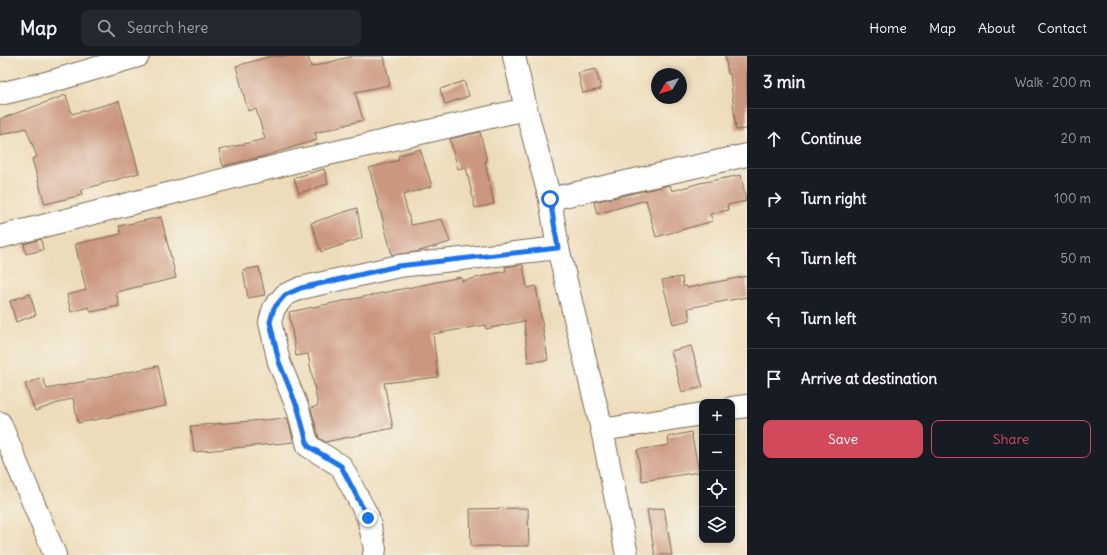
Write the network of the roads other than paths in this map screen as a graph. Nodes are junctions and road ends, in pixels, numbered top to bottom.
1 (138, 56) edge
2 (514, 56) edge
3 (0, 94) edge
4 (526, 109) junction
5 (747, 155) edge
6 (550, 199) junction
7 (0, 237) edge
8 (558, 248) junction
9 (747, 406) edge
10 (735, 408) edge
11 (699, 414) edge
12 (0, 423) edge
13 (602, 430) junction
14 (55, 555) edge
15 (374, 555) edge
16 (627, 555) edge

1 - 3 street
2 - 4 street
4 - 6 street
4 - 7 street
5 - 6 street
6 - 8 street
8 - 13 street
8 - 15 street
9 - 10 street
11 - 13 street
12 - 14 street
13 - 16 street

